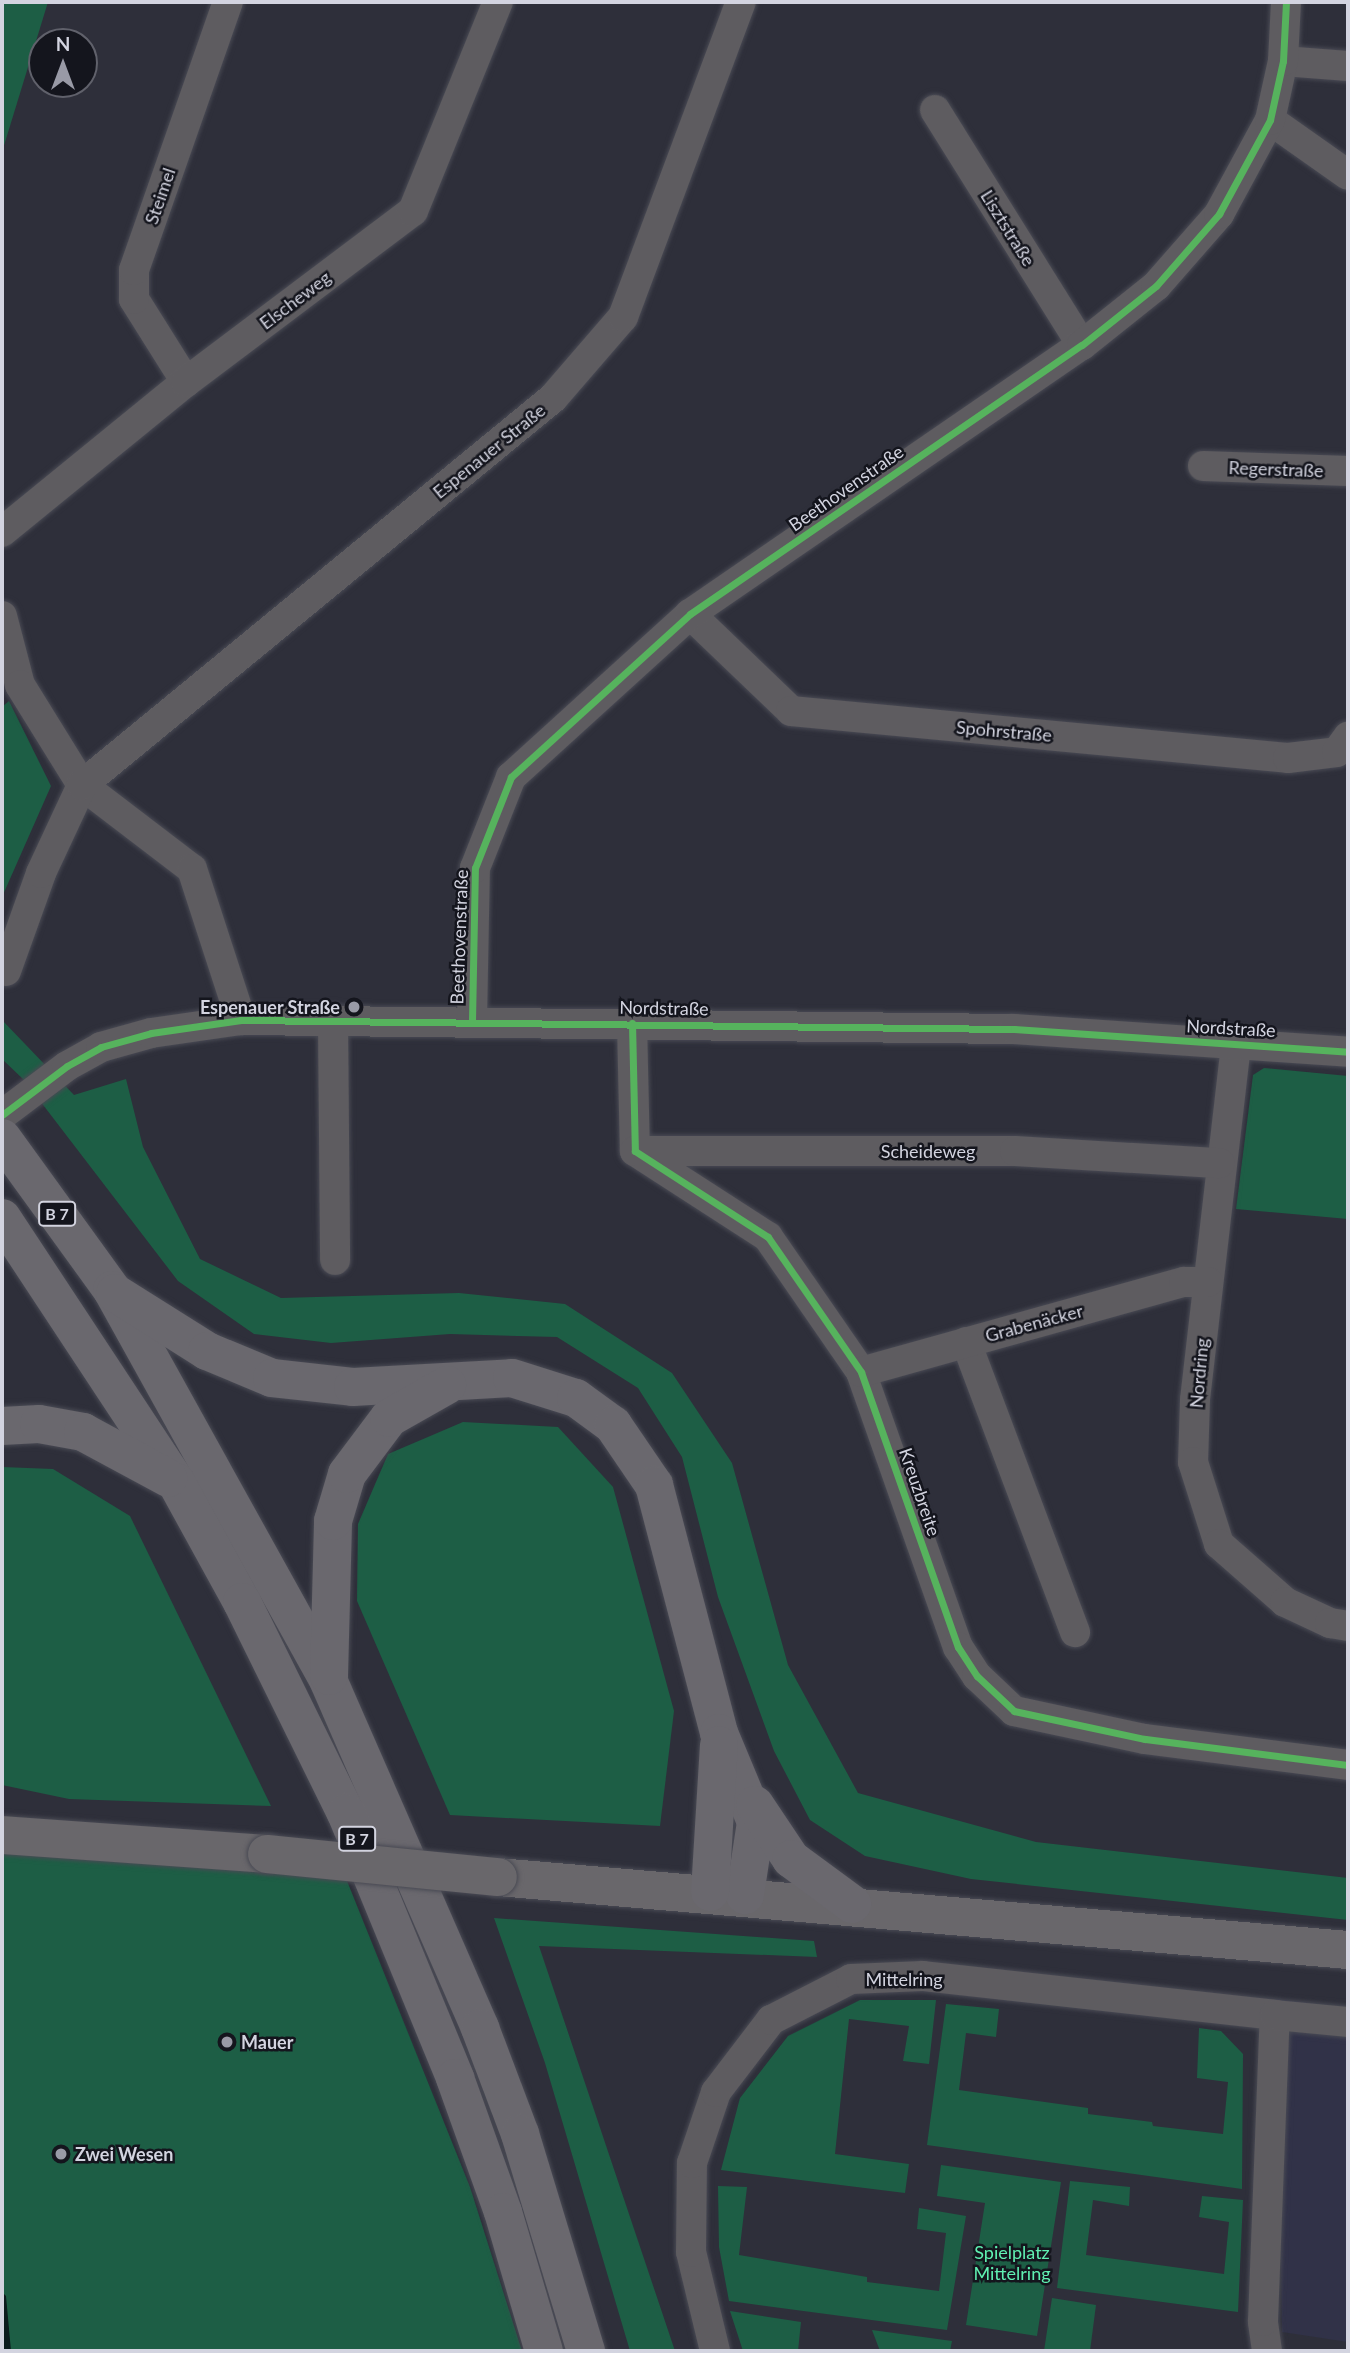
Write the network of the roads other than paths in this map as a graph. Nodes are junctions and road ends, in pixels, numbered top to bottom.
1 (228, 2) edge
2 (498, 2) edge
3 (741, 2) edge
4 (1286, 2) edge
5 (1283, 61) junction
6 (1348, 66) edge
7 (935, 110) dead end
8 (1270, 120) junction
9 (1348, 175) edge
10 (1082, 345) junction
11 (186, 382) junction
12 (1203, 467) dead end
13 (1348, 471) edge
14 (2, 531) edge
15 (690, 614) junction
16 (2, 617) edge
17 (1348, 737) edge
18 (82, 785) junction
19 (6, 971) dead end
20 (333, 1019) junction
21 (241, 1020) junction
22 (472, 1021) junction
23 (632, 1023) junction
24 (1236, 1045) junction
25 (1348, 1052) edge
26 (2, 1115) edge
27 (2, 1138) edge
28 (635, 1151) junction
29 (1220, 1163) junction
30 (2, 1218) edge
31 (335, 1261) dead end
32 (1208, 1282) junction
33 (112, 1290) junction
34 (966, 1342) junction
35 (861, 1372) junction
36 (467, 1379) junction
37 (2, 1426) edge
38 (176, 1482) junction
39 (1348, 1626) edge
40 (1075, 1632) dead end
41 (329, 1682) junction
42 (719, 1733) junction
43 (1348, 1765) edge
44 (739, 1776) junction
45 (2, 1835) edge
46 (728, 1894) junction
47 (852, 1904) junction
48 (1348, 1950) edge
49 (1275, 2015) junction
50 (1348, 2022) edge
51 (544, 2351) edge
52 (586, 2351) edge
53 (715, 2351) edge
54 (1266, 2351) edge

1 - 11 street, Steimel
2 - 11 street, Elscheweg
3 - 18 street, Espenauer Straße
4 - 5 street, Beethovenstraße
5 - 6 street
5 - 8 street, Beethovenstraße
7 - 10 street, Lisztstraße
8 - 9 street
8 - 10 street, Beethovenstraße
10 - 15 street, Beethovenstraße
11 - 14 street, Elscheweg
12 - 13 street, Regerstraße
15 - 17 street, Spohrstraße
15 - 22 street, Beethovenstraße
16 - 18 street
18 - 19 street, Espenauer Straße
18 - 21 street
20 - 21 street, Nordstraße
20 - 22 street, Nordstraße
20 - 31 street
21 - 26 street, Nordstraße
22 - 23 street, Nordstraße
23 - 24 street, Nordstraße
23 - 28 street
24 - 25 street, Nordstraße
24 - 29 street, Nordring
27 - 33 highway, B 7
28 - 29 street, Scheideweg
28 - 35 street, Kreuzbreite
29 - 32 street, Nordring
30 - 38 highway, B 7
32 - 34 street, Grabenäcker
32 - 39 street, Nordring
33 - 36 highway
33 - 41 highway, B 7
34 - 35 street, Grabenäcker
34 - 40 street
35 - 43 street, Kreuzbreite
36 - 41 highway
36 - 42 highway
37 - 38 highway
38 - 51 highway, B 7
41 - 52 highway, B 7
42 - 44 highway
42 - 46 highway
44 - 46 highway
44 - 47 highway
45 - 46 main road, bridge
46 - 47 main road
47 - 48 main road
49 - 50 street, Mittelring
49 - 53 street, Mittelring
49 - 54 street

